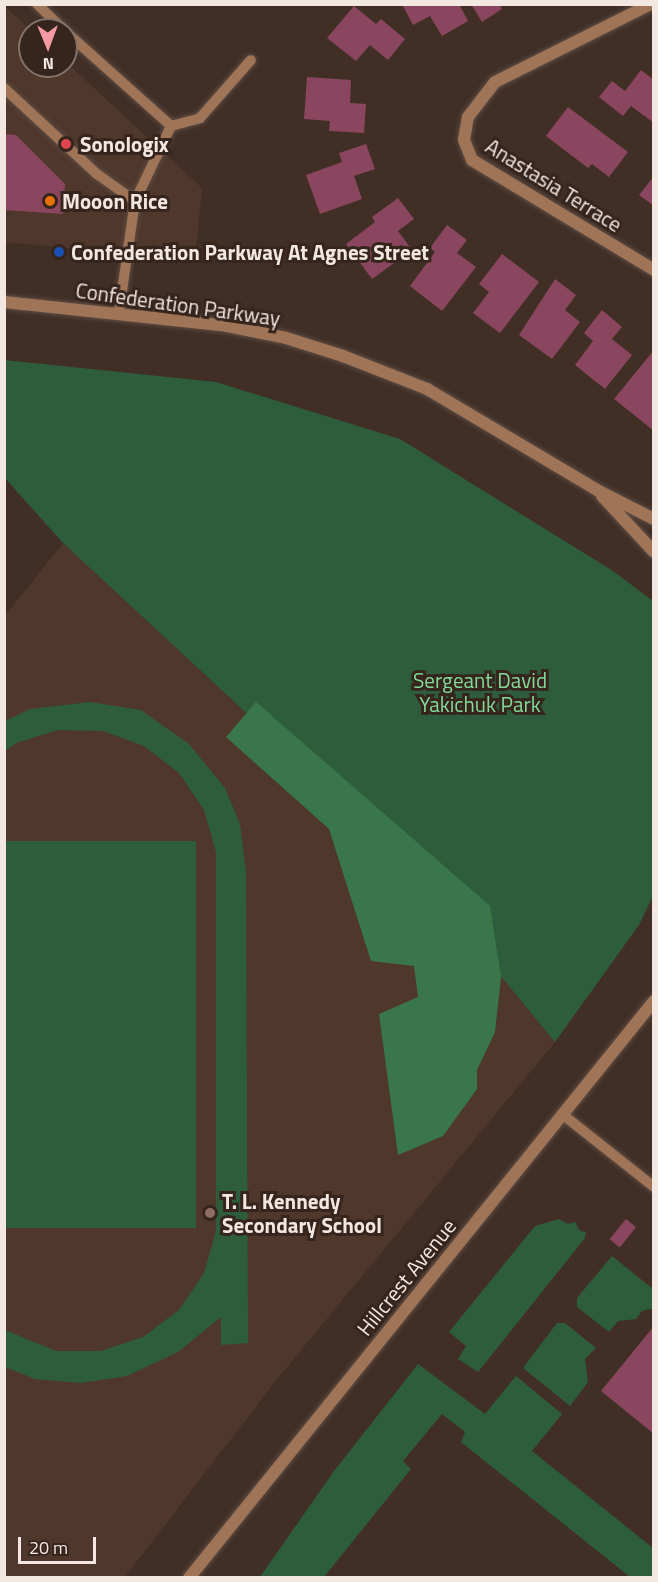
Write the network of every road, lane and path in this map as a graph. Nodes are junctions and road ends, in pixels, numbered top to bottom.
1 (37, 4) edge
2 (651, 4) edge
3 (52, 18) edge
4 (78, 43) edge
5 (251, 60) dead end
6 (4, 88) edge
7 (171, 126) junction
8 (135, 201) junction
9 (654, 270) edge
10 (4, 302) edge
11 (119, 312) junction
12 (597, 490) junction
13 (654, 519) edge
14 (654, 552) edge
15 (654, 1001) edge
16 (562, 1114) junction
17 (654, 1188) edge
18 (189, 1578) edge

1 - 3 lane
2 - 9 street, Anastasia Terrace
4 - 7 lane
5 - 7 lane
6 - 8 lane
7 - 8 lane
8 - 11 lane
10 - 11 street, Confederation Parkway
11 - 12 street, Confederation Parkway
12 - 13 street, Confederation Parkway
12 - 14 street, Confederation Parkway
15 - 16 street, Hillcrest Avenue
16 - 17 lane
16 - 18 street, Hillcrest Avenue

